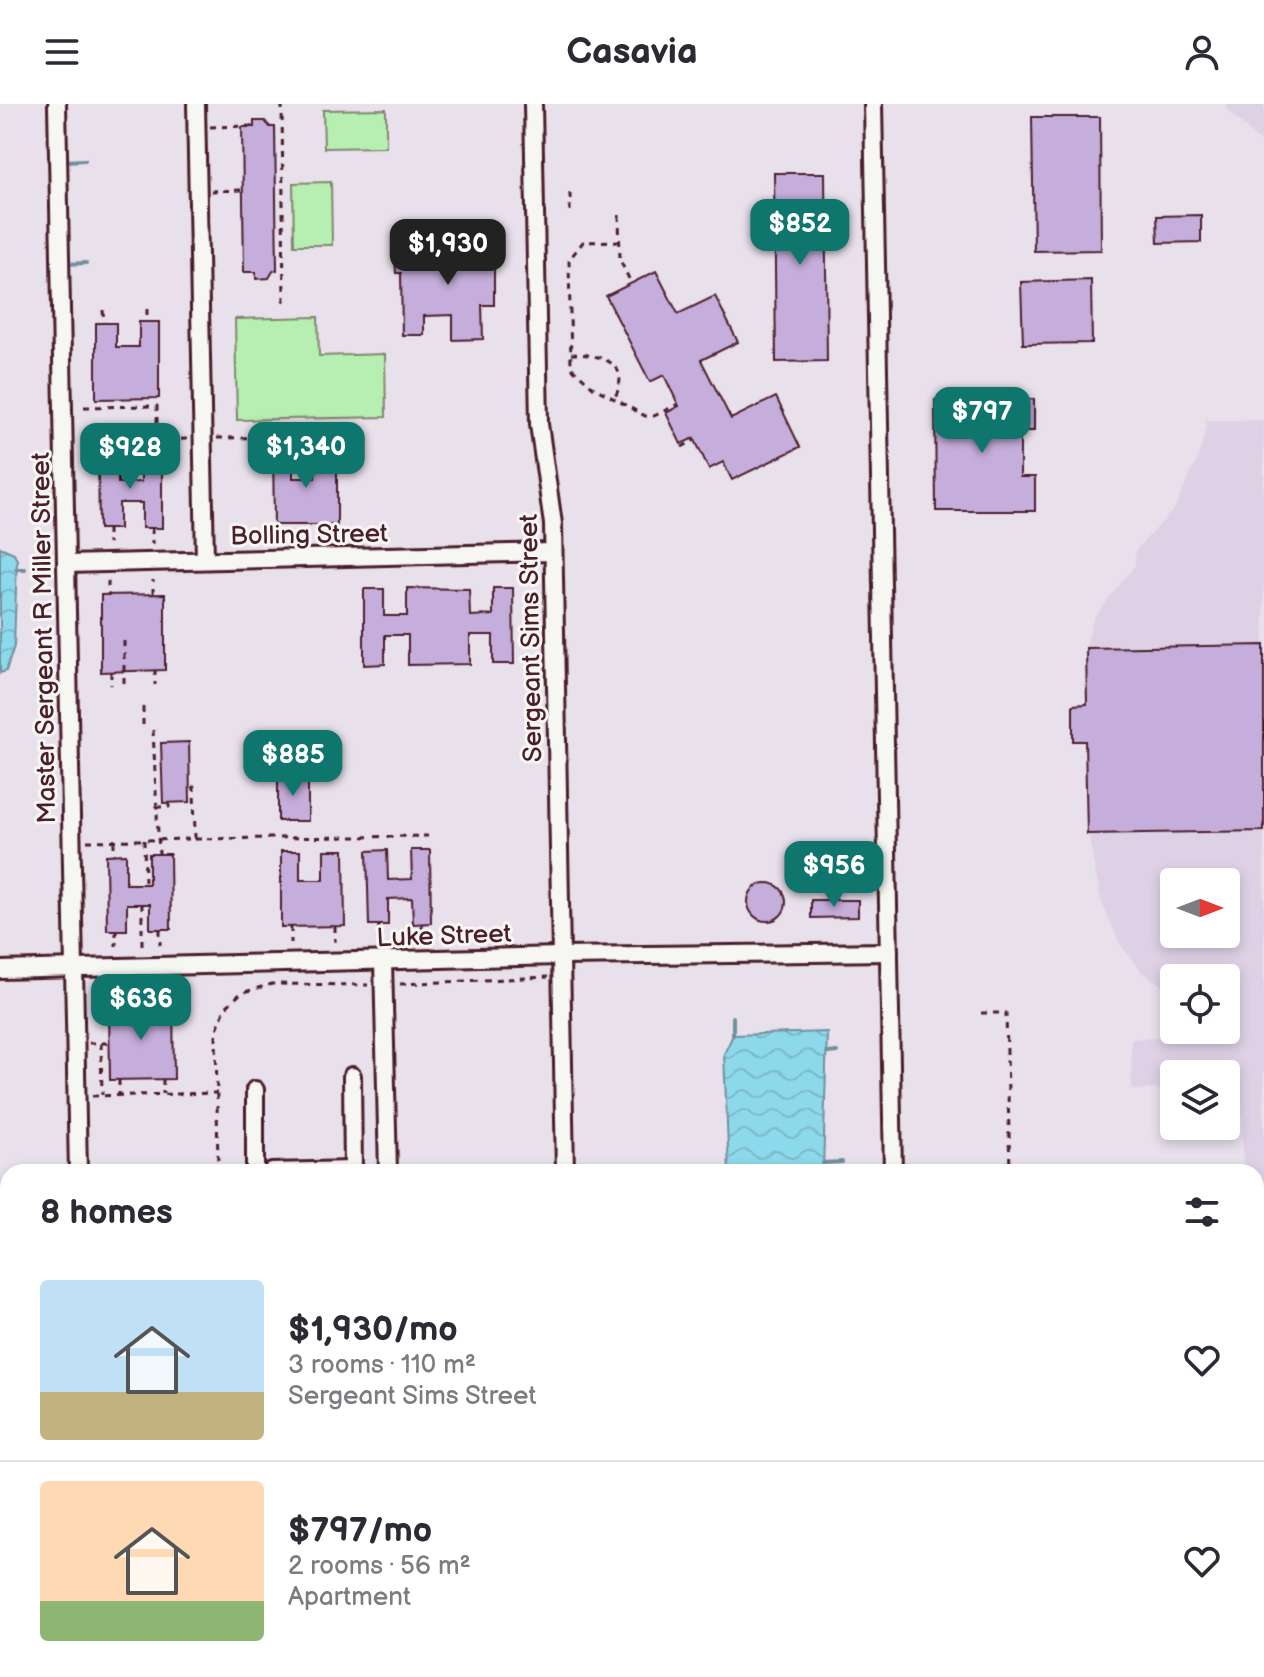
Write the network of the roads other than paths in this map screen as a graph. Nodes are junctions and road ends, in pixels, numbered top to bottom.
1 (57, 104) edge
2 (196, 104) edge
3 (533, 104) edge
4 (873, 104) edge
5 (553, 552) junction
6 (205, 560) junction
7 (66, 564) junction
8 (889, 952) junction
9 (560, 956) junction
10 (383, 961) junction
11 (74, 968) junction
12 (0, 970) edge
13 (352, 1076) dead end
14 (255, 1090) dead end
15 (78, 1164) edge
16 (255, 1164) edge
17 (353, 1164) edge
18 (388, 1164) edge
19 (565, 1164) edge
20 (893, 1164) edge

1 - 7 street, Master Sergeant R Miller Street
2 - 6 street
3 - 5 street, Sergeant Sims Street
4 - 8 street
5 - 6 street, Bolling Street
5 - 9 street, Sergeant Sims Street
6 - 7 street, Bolling Street
7 - 11 street, Master Sergeant R Miller Street
8 - 9 street, Luke Street
8 - 20 street
9 - 10 street, Luke Street
9 - 19 street, Sergeant Sims Street
10 - 11 street, Luke Street
10 - 18 street
11 - 12 street, Luke Street
11 - 15 street, Master Sergeant R Miller Street
13 - 17 street
14 - 16 street

